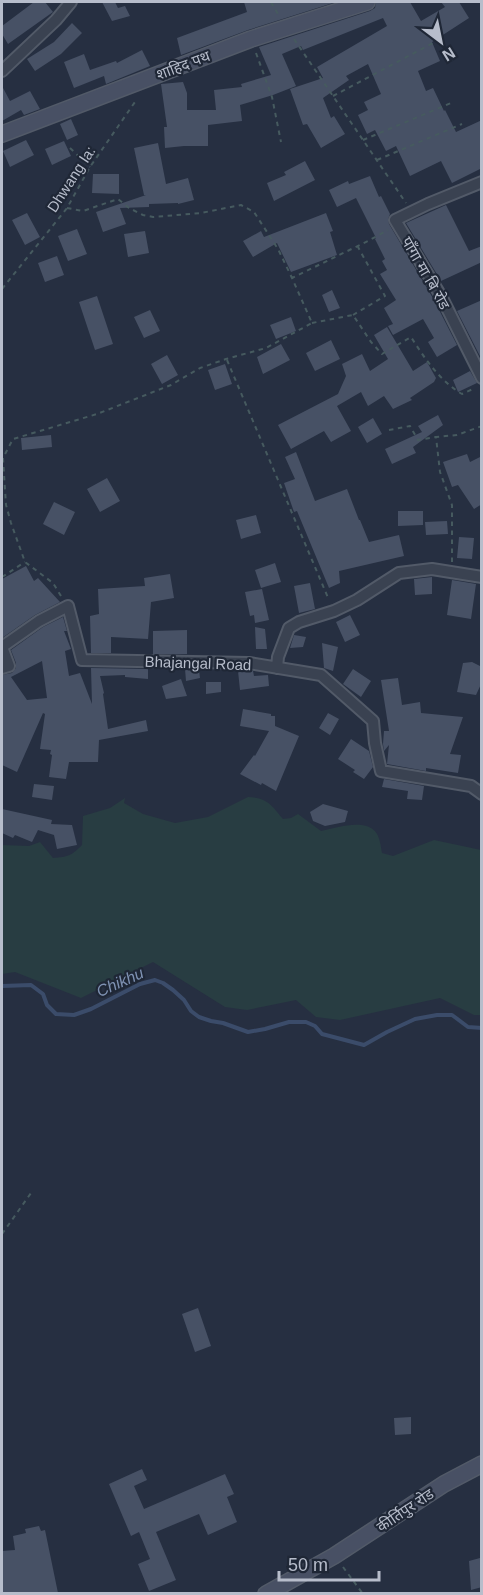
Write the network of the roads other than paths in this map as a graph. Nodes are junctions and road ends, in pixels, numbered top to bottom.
1 (71, 2) edge
2 (367, 2) edge
3 (2, 71) edge
4 (2, 134) edge
5 (482, 182) edge
6 (481, 378) edge
7 (482, 577) edge
8 (2, 668) edge
9 (277, 668) junction
10 (482, 794) edge
11 (482, 1464) edge
12 (266, 1593) edge

1 - 3 street
2 - 4 street, शाहिद पथ
5 - 6 street, पाँगा मा बि रोड
7 - 9 street
8 - 9 street, Bhajangal Road
9 - 10 street, Bhajangal Road
11 - 12 street, कीर्तिपुर रोड

